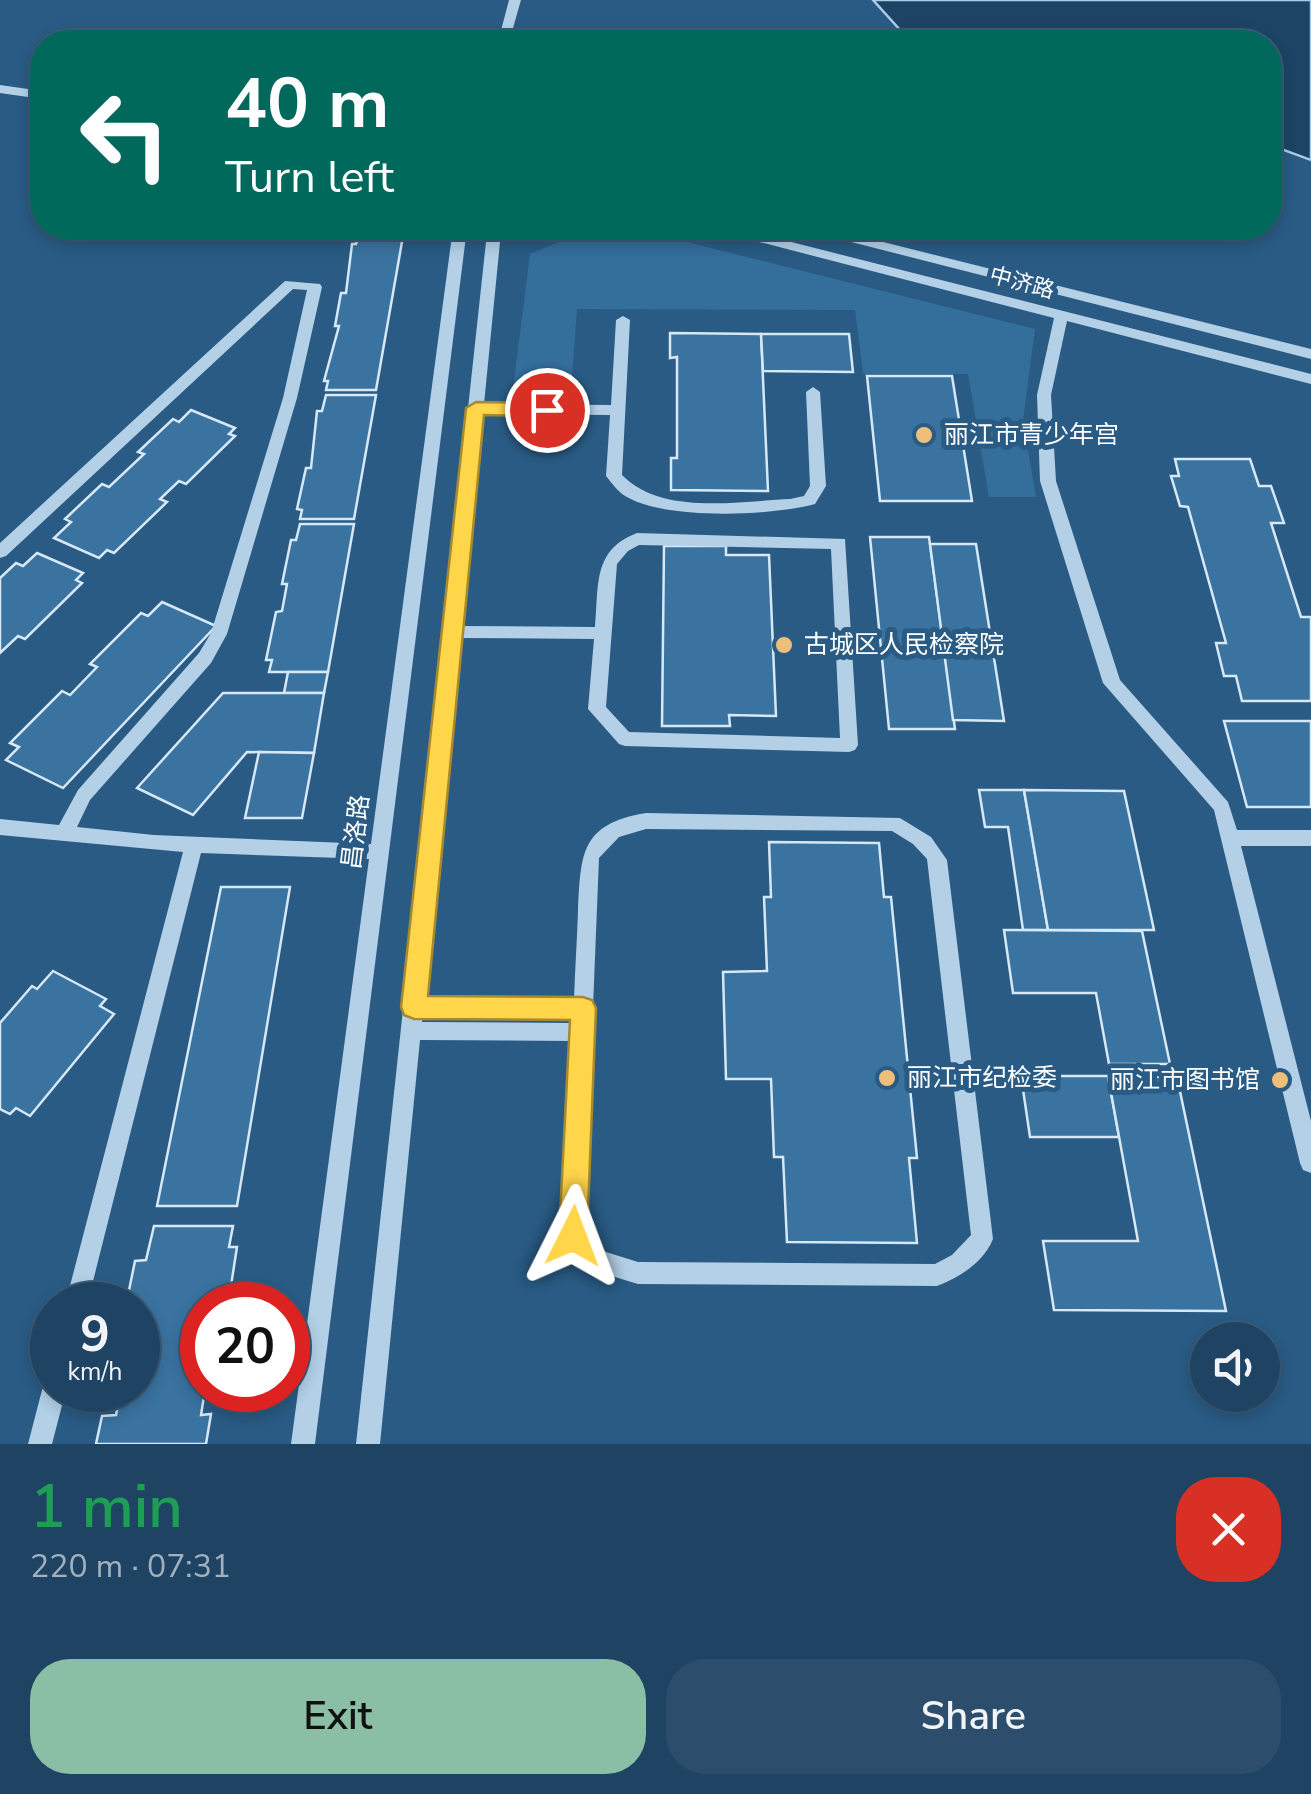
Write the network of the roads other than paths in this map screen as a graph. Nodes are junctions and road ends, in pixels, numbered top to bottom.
1 (515, 0) edge
2 (506, 30) edge
3 (0, 89) edge
4 (30, 93) edge
5 (458, 240) edge
6 (493, 240) edge
7 (769, 240) edge
8 (860, 240) edge
9 (1062, 314) junction
10 (623, 320) dead end
11 (1311, 354) edge
12 (1311, 378) edge
13 (813, 392) dead end
14 (476, 408) junction
15 (618, 410) junction
16 (0, 552) edge
17 (452, 632) junction
18 (603, 633) junction
19 (0, 827) edge
20 (64, 834) junction
21 (1229, 838) junction
22 (1311, 838) edge
23 (194, 845) junction
24 (378, 852) junction
25 (414, 1007) junction
26 (583, 1008) junction
27 (411, 1030) junction
28 (582, 1032) junction
29 (1311, 1163) edge
30 (82, 1282) edge
31 (48, 1412) edge
32 (40, 1444) edge
33 (303, 1444) edge
34 (368, 1444) edge

1 - 2 street
3 - 4 street
5 - 24 street, 昌洛路
6 - 14 street
7 - 9 street, 中济路
8 - 11 street, 中济路
9 - 12 street, 中济路
9 - 21 street
10 - 15 street
13 - 15 street
14 - 15 street
14 - 17 street
16 - 20 street
17 - 18 street
17 - 25 street
18 - 18 street
19 - 20 street
20 - 23 street
21 - 22 street
21 - 29 street
23 - 24 street
23 - 30 street
24 - 33 street, 昌洛路
25 - 26 street
25 - 27 street
26 - 28 street
26 - 28 street
27 - 28 street
27 - 34 street
31 - 32 street

